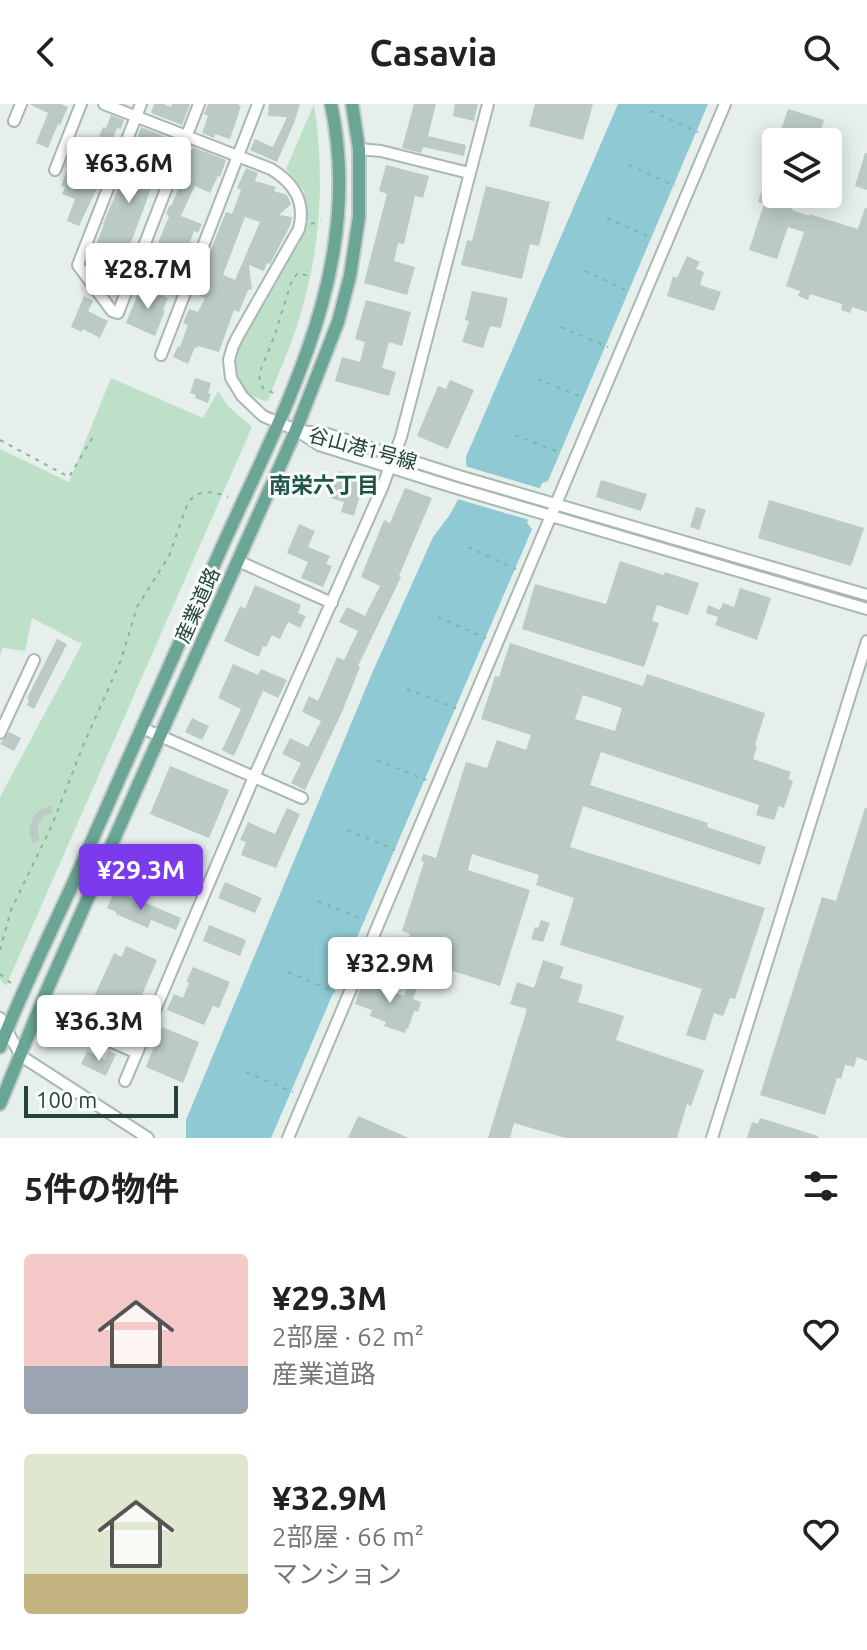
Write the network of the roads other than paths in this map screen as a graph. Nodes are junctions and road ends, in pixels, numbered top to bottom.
1 (21, 104) edge
2 (81, 104) edge
3 (104, 104) edge
4 (141, 104) edge
5 (199, 104) edge
6 (258, 104) edge
7 (331, 104) edge
8 (352, 104) edge
9 (488, 104) edge
10 (725, 104) edge
11 (136, 117) junction
12 (14, 121) dead end
13 (187, 137) junction
14 (359, 149) junction
15 (239, 157) junction
16 (55, 170) dead end
17 (469, 173) junction
18 (161, 355) dead end
19 (279, 423) junction
20 (296, 430) junction
21 (394, 455) junction
22 (390, 467) junction
23 (557, 504) junction
24 (551, 517) junction
25 (238, 561) junction
26 (867, 595) edge
27 (332, 603) junction
28 (867, 609) edge
29 (867, 641) edge
30 (34, 660) dead end
31 (142, 728) junction
32 (0, 733) edge
33 (161, 736) junction
34 (254, 777) junction
35 (302, 798) dead end
36 (40, 1010) junction
37 (3, 1024) edge
38 (0, 1047) edge
39 (137, 1053) junction
40 (21, 1056) junction
41 (125, 1081) dead end
42 (0, 1104) edge
43 (148, 1138) edge
44 (288, 1138) edge
45 (712, 1138) edge

1 - 12 street
2 - 16 street
3 - 11 street
4 - 11 street
5 - 13 street
6 - 15 street
7 - 19 main road, 産業道路
8 - 14 main road, 産業道路
9 - 17 street
10 - 23 street
11 - 13 street
11 - 13 street
13 - 15 street
14 - 17 street
14 - 20 main road, 産業道路
15 - 18 street
15 - 19 street
17 - 21 street
19 - 20 street
19 - 31 main road, 産業道路
20 - 21 street, 谷山港1号線
20 - 22 street, 谷山港1号線
20 - 25 main road, 産業道路
21 - 22 street
21 - 23 street, 谷山港1号線
22 - 24 street, 谷山港1号線
22 - 27 street
23 - 24 street
23 - 26 street, 谷山港1号線
24 - 28 street, 谷山港1号線
24 - 44 street
25 - 27 street
25 - 33 main road, 産業道路
27 - 34 street
29 - 45 street
30 - 32 street
31 - 33 street
31 - 37 main road, 産業道路
33 - 34 street
33 - 36 main road, 産業道路
34 - 35 street
34 - 39 street
36 - 39 street
36 - 40 main road, 産業道路
37 - 38 main road, 産業道路
37 - 40 street
39 - 41 street
40 - 42 main road, 産業道路
40 - 43 street

